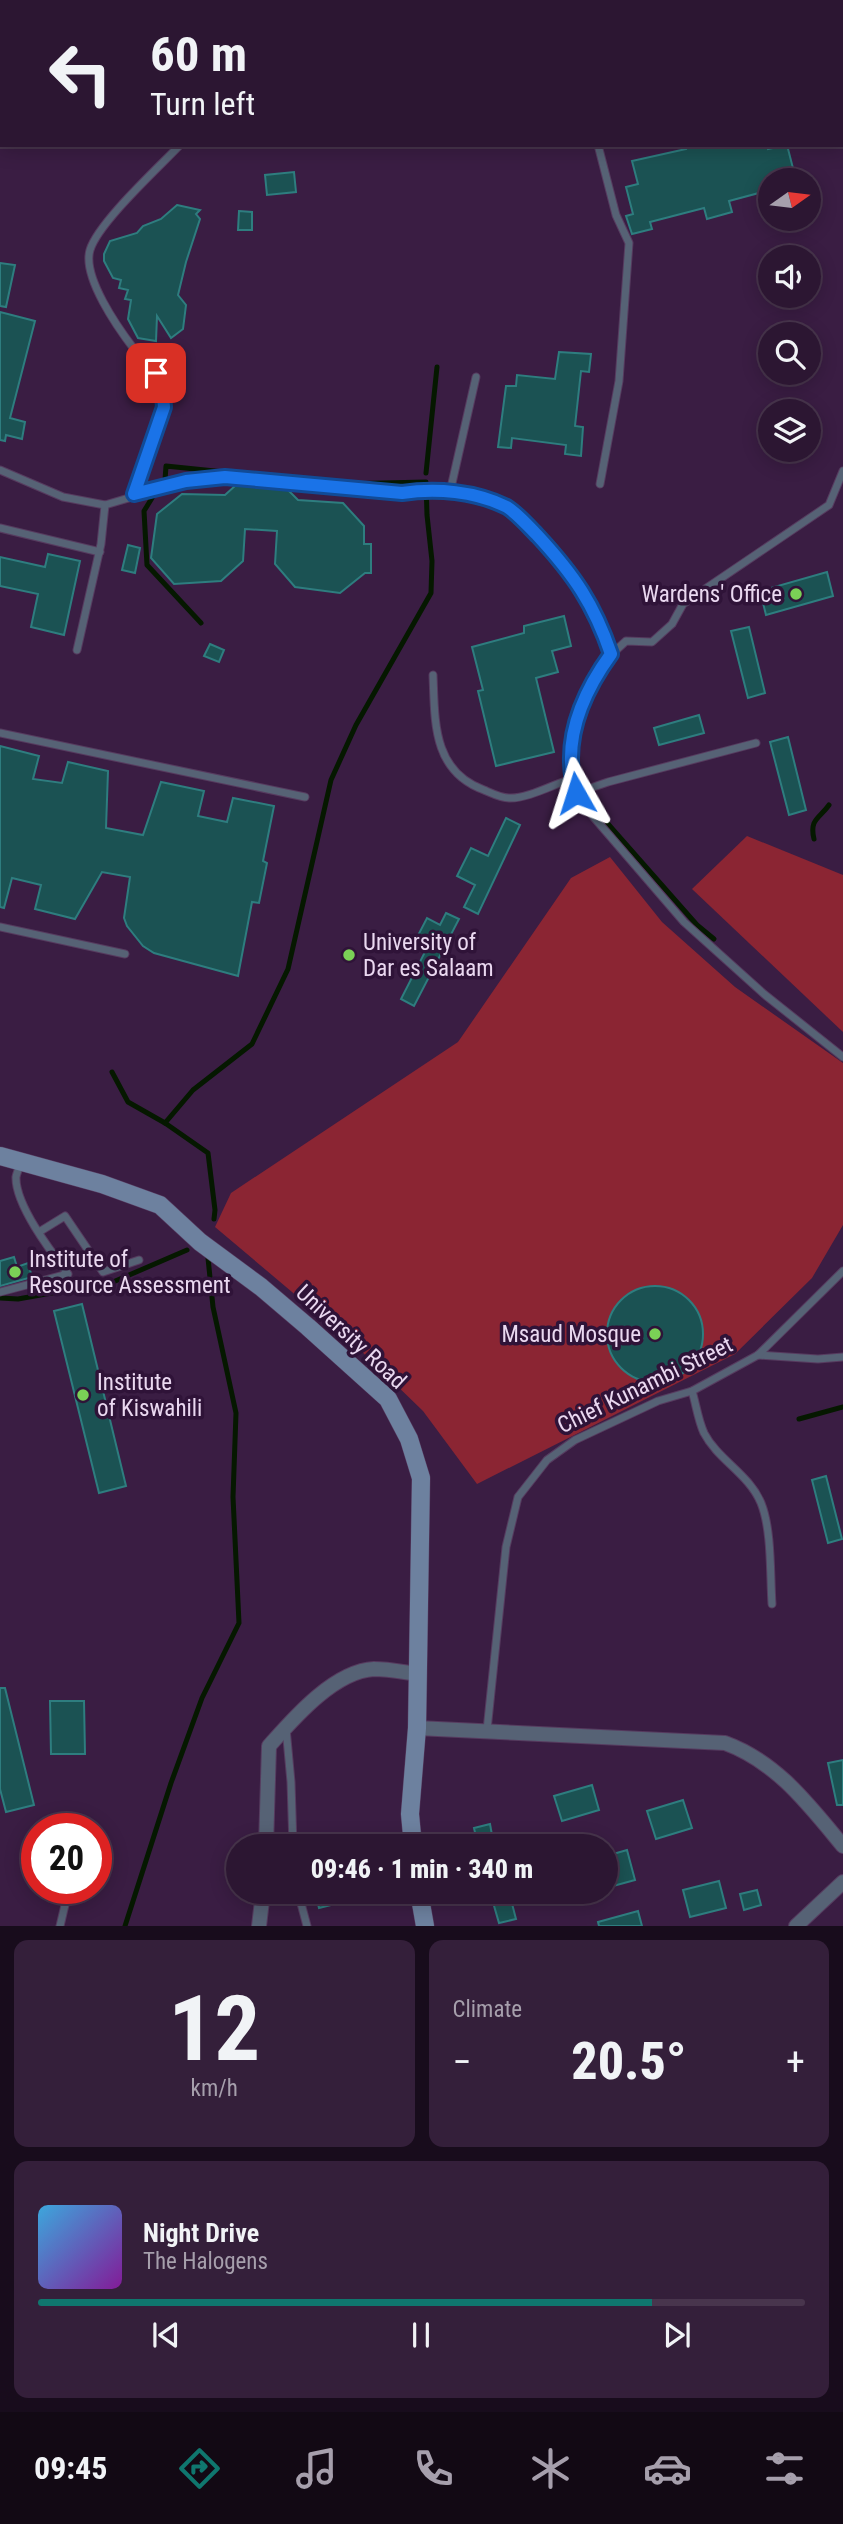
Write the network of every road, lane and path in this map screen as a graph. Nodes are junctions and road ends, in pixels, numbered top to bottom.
1 (178, 147) edge
2 (599, 147) edge
3 (476, 377) dead end
4 (0, 470) edge
5 (843, 471) edge
6 (600, 484) dead end
7 (450, 492) junction
8 (134, 494) junction
9 (105, 505) junction
10 (0, 528) edge
11 (100, 552) junction
12 (77, 650) dead end
13 (611, 654) junction
14 (433, 675) dead end
15 (0, 733) edge
16 (756, 743) dead end
17 (572, 779) junction
18 (576, 793) junction
19 (305, 797) dead end
20 (0, 927) edge
21 (125, 954) dead end
22 (843, 1057) edge
23 (0, 1156) edge
24 (21, 1160) junction
25 (39, 1232) junction
26 (139, 1260) dead end
27 (843, 1271) edge
28 (0, 1292) edge
29 (758, 1355) junction
30 (843, 1357) edge
31 (692, 1391) junction
32 (772, 1604) dead end
33 (418, 1674) junction
34 (286, 1727) junction
35 (417, 1728) junction
36 (487, 1730) junction
37 (266, 1834) edge
38 (293, 1834) edge
39 (412, 1834) edge
40 (843, 1846) edge
41 (843, 1882) edge
42 (66, 1904) edge
43 (262, 1904) edge
44 (301, 1904) edge
45 (421, 1904) edge
46 (61, 1926) edge
47 (260, 1926) edge
48 (307, 1926) edge
49 (425, 1926) edge
50 (796, 1926) edge

1 - 8 lane
2 - 6 lane
3 - 7 lane
4 - 9 lane
5 - 13 lane
7 - 8 lane
7 - 13 lane
8 - 9 lane
9 - 11 lane
10 - 11 lane
11 - 12 lane
13 - 17 lane
14 - 17 lane
15 - 19 lane
16 - 18 lane
17 - 18 lane
18 - 22 lane
20 - 21 lane
23 - 24 street, University Road
24 - 25 lane
24 - 33 street, University Road
25 - 26 lane
25 - 28 lane
27 - 29 lane, Chief Kunambi Street
29 - 30 lane
29 - 31 lane, Chief Kunambi Street
31 - 32 lane
31 - 36 lane, Chief Kunambi Street
33 - 34 street
33 - 35 street, University Road
34 - 37 street
34 - 38 lane
35 - 36 street
35 - 39 street, University Road
36 - 40 street
41 - 50 street
42 - 46 lane
43 - 47 street
44 - 48 lane
45 - 49 street

